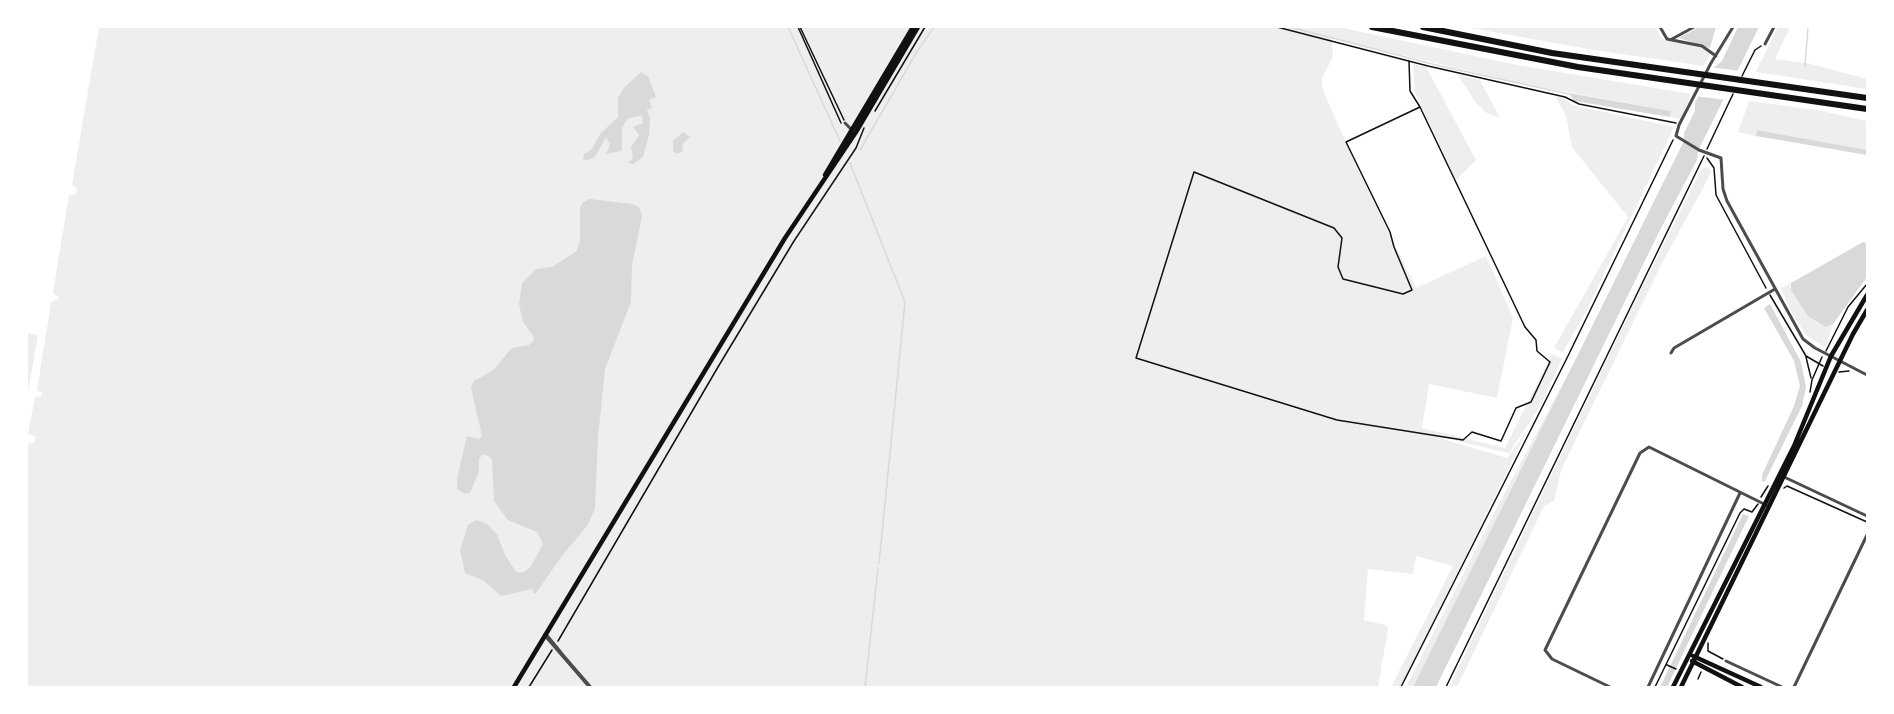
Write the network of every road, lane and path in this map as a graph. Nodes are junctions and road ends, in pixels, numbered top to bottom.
1 (799, 27) edge
2 (913, 27) edge
3 (918, 27) edge
4 (925, 27) edge
5 (1277, 27) edge
6 (1372, 27) edge
7 (1423, 27) edge
8 (1660, 27) edge
9 (1694, 27) edge
10 (1733, 27) edge
11 (1774, 27) edge
12 (1672, 40) junction
13 (1765, 45) dead end
14 (1716, 56) junction
15 (1409, 61) junction
16 (1867, 98) edge
17 (1420, 107) junction
18 (1867, 109) edge
19 (873, 113) dead end
20 (869, 121) dead end
21 (844, 125) joint
22 (1679, 125) junction
23 (854, 131) junction
24 (1676, 134) junction
25 (852, 139) junction
26 (858, 143) junction
27 (825, 175) junction
28 (1867, 284) edge
29 (1775, 289) junction
30 (1769, 293) junction
31 (1867, 296) edge
32 (1867, 310) edge
33 (1671, 353) dead end
34 (1825, 353) junction
35 (1806, 356) junction
36 (1831, 356) junction
37 (1840, 360) junction
38 (1819, 364) junction
39 (1867, 375) edge
40 (1812, 380) junction
41 (1810, 400) dead end
42 (1782, 475) junction
43 (1768, 486) dead end
44 (1781, 492) dead end
45 (1740, 493) junction
46 (1759, 502) junction
47 (1767, 506) junction
48 (1867, 516) edge
49 (1867, 522) edge
50 (1867, 535) edge
51 (545, 635) junction
52 (1709, 642) dead end
53 (555, 646) junction
54 (1696, 655) junction
55 (1689, 656) junction
56 (1726, 661) joint
57 (1692, 663) junction
58 (1667, 665) junction
59 (1677, 669) dead end
60 (514, 687) edge
61 (530, 687) edge
62 (590, 687) edge
63 (1401, 687) edge
64 (1446, 687) edge
65 (1610, 687) edge
66 (1648, 687) edge
67 (1655, 687) edge
68 (1673, 687) edge
69 (1681, 687) edge
70 (1742, 687) edge
71 (1761, 687) edge
72 (1782, 687) edge
73 (1794, 687) edge

1 - 21 path
2 - 23 main road
3 - 23 main road
4 - 19 path
5 - 15 path
6 - 18 highway
7 - 16 highway
8 - 12 street
9 - 12 street
10 - 14 street
11 - 13 street
12 - 14 street
14 - 22 street
15 - 17 path
15 - 22 path
17 - 17 path
20 - 26 path
21 - 23 street
22 - 24 street
23 - 25 main road
23 - 27 main road
24 - 29 street
24 - 63 path
25 - 26 path
25 - 27 main road
26 - 53 path
27 - 51 main road
28 - 34 path
29 - 30 street
29 - 34 street
30 - 33 street
30 - 35 path
30 - 64 path
31 - 36 main road
32 - 37 main road
34 - 36 street
34 - 38 path
35 - 38 path
35 - 40 path
36 - 37 street
36 - 42 main road
37 - 39 street
37 - 42 main road
38 - 40 path
40 - 41 path
42 - 47 main road
42 - 48 street
43 - 46 path
44 - 49 path
45 - 46 street
45 - 65 street
45 - 66 street
46 - 47 street
46 - 58 path
47 - 54 main road
47 - 55 main road
50 - 73 street
51 - 53 street
51 - 60 main road
52 - 56 path
53 - 61 path
53 - 62 street
54 - 55 main road
54 - 57 main road
54 - 71 main road
55 - 57 main road
55 - 68 main road
56 - 72 street
57 - 69 main road
57 - 70 main road
58 - 59 path
58 - 67 path

